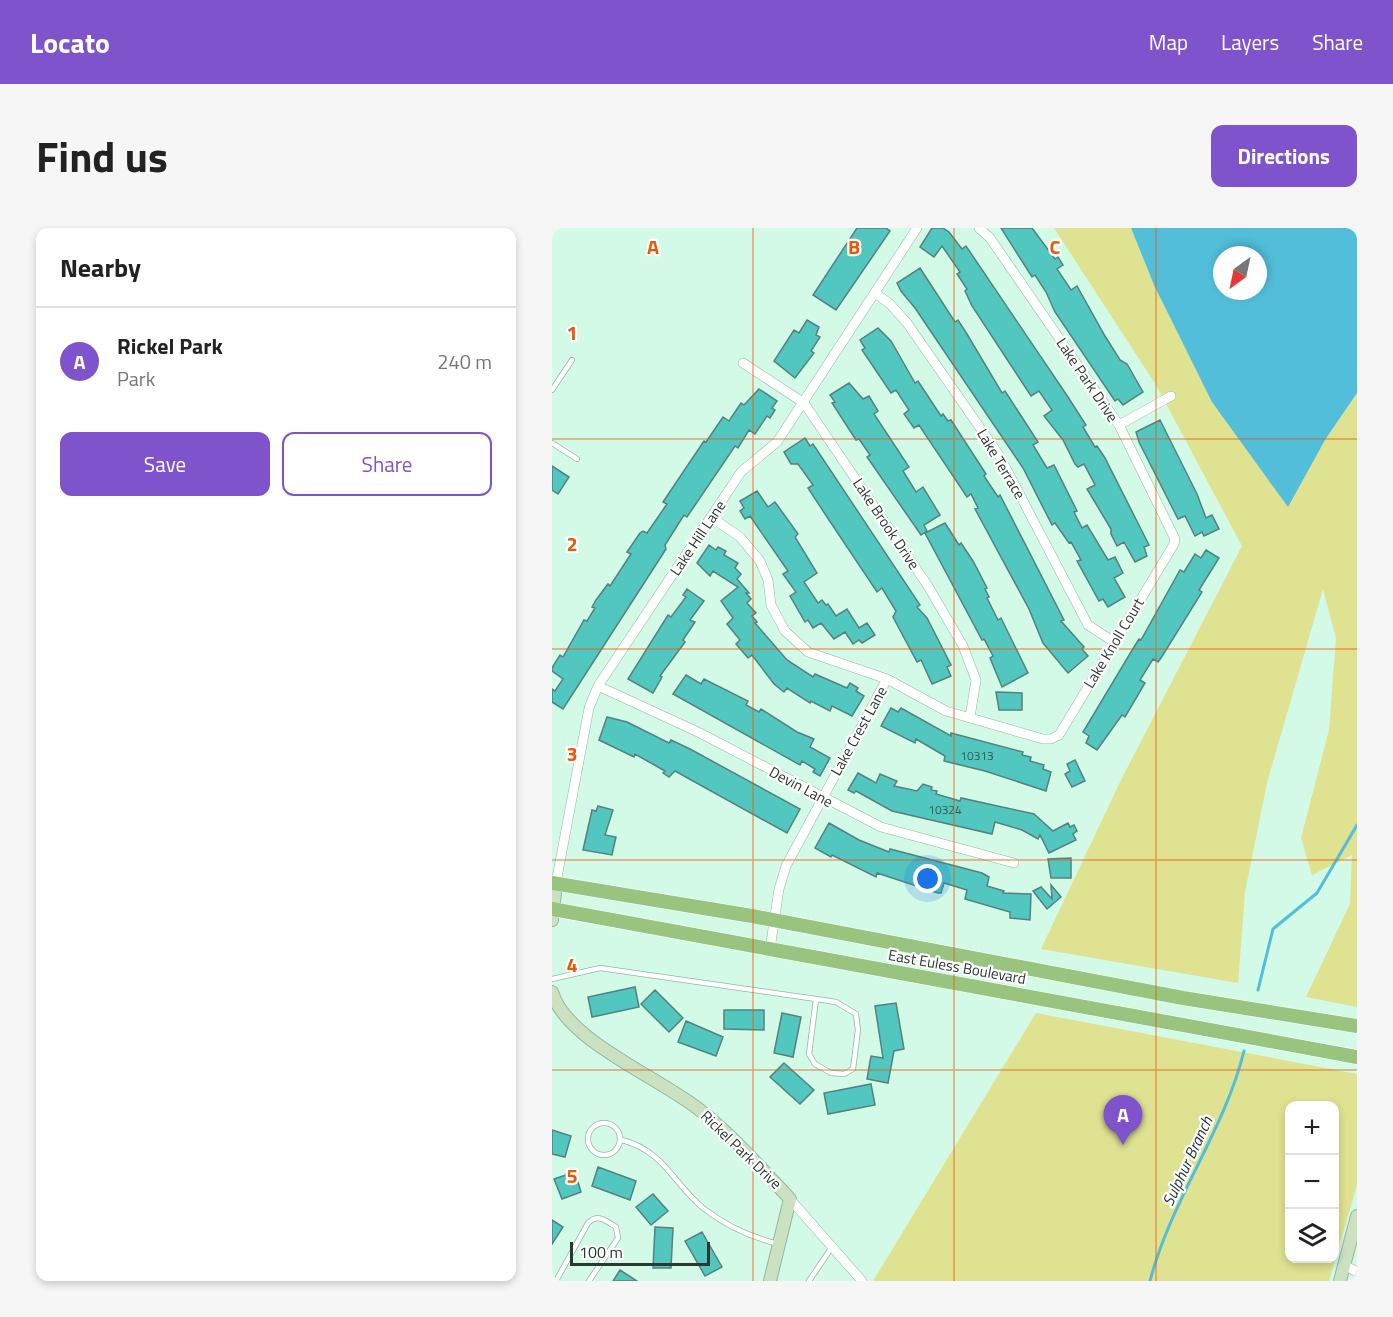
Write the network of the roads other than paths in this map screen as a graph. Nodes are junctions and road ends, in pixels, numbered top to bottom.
1 (917, 228) edge
2 (979, 228) edge
3 (875, 293) junction
4 (572, 360) dead end
5 (743, 363) dead end
6 (552, 390) edge
7 (1171, 396) dead end
8 (804, 403) junction
9 (1119, 426) junction
10 (552, 443) edge
11 (577, 459) dead end
12 (711, 517) junction
13 (1174, 544) joint
14 (1114, 642) junction
15 (887, 679) junction
16 (598, 686) junction
17 (970, 717) junction
18 (822, 798) junction
19 (1014, 863) dead end
20 (554, 883) edge
21 (552, 913) edge
22 (774, 920) junction
23 (770, 949) junction
24 (552, 979) edge
25 (552, 992) edge
26 (816, 999) junction
27 (555, 1005) edge
28 (1357, 1026) edge
29 (1357, 1057) edge
30 (622, 1140) junction
31 (790, 1199) junction
32 (1357, 1216) edge
33 (779, 1244) junction
34 (832, 1247) junction
35 (1352, 1269) edge
36 (556, 1281) edge
37 (589, 1281) edge
38 (770, 1281) edge
39 (809, 1281) edge
40 (862, 1281) edge
41 (1340, 1281) edge

1 - 3 street, Lake Hill Lane
2 - 9 street, Lake Park Drive
3 - 8 street, Lake Hill Lane
3 - 14 street, Lake Terrace
4 - 6 lane
5 - 8 street, Lake Brook Drive
7 - 9 street
8 - 12 street, Lake Hill Lane
8 - 17 street, Lake Brook Drive
9 - 13 street, Lake Park Drive
10 - 11 lane
12 - 15 street
12 - 16 street, Lake Hill Lane
13 - 14 street, Lake Knoll Court
14 - 17 street, Lake Knoll Court
15 - 17 street
15 - 18 street, Lake Crest Lane
16 - 18 street, Devin Lane
16 - 20 street, Lake Hill Lane
18 - 19 street, Devin Lane
18 - 22 street, Lake Crest Lane
20 - 21 street
20 - 22 main road, East Euless Boulevard
21 - 23 main road, East Euless Boulevard
22 - 23 street, Lake Crest Lane
22 - 28 main road, East Euless Boulevard
23 - 29 main road, East Euless Boulevard
24 - 26 lane
25 - 27 street, Rickel Park Drive
26 - 26 lane
27 - 31 street, Rickel Park Drive
30 - 30 lane
30 - 33 lane
31 - 33 street
31 - 34 street, Rickel Park Drive
32 - 35 street
33 - 38 street
34 - 39 lane
34 - 40 street, Rickel Park Drive
35 - 41 street
36 - 37 lane

